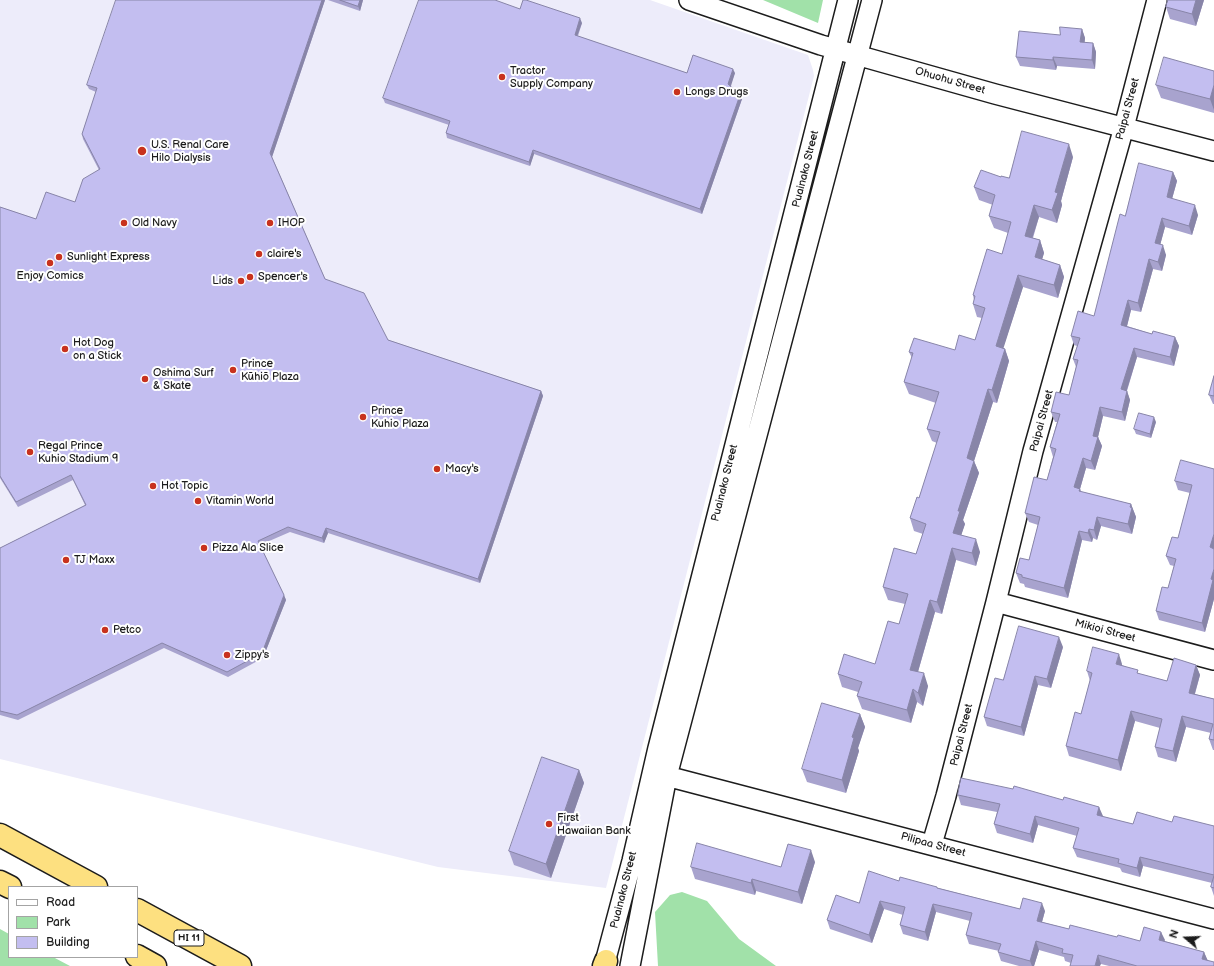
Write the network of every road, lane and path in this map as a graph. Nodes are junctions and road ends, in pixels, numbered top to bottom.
1 (688, 0) edge
2 (848, 0) edge
3 (872, 0) edge
4 (1157, 0) edge
5 (836, 50) junction
6 (856, 55) junction
7 (1124, 127) junction
8 (1214, 151) edge
9 (996, 602) junction
10 (1214, 660) edge
11 (659, 774) junction
12 (0, 835) edge
13 (932, 844) junction
14 (94, 886) edge
15 (138, 911) edge
16 (1214, 919) edge
17 (138, 957) edge
18 (605, 964) edge
19 (155, 966) edge
20 (240, 966) edge
21 (630, 966) edge

1 - 5 street, Ohuohu Street
2 - 5 street, Puainako Street
3 - 6 street, Puainako Street
4 - 7 street, Paipai Street
5 - 6 street, Ohuohu Street
5 - 11 street, Puainako Street
6 - 7 street, Ohuohu Street
6 - 11 street, Puainako Street
7 - 8 street, Ohuohu Street
7 - 9 street, Paipai Street
9 - 10 street, Mikioi Street
9 - 13 street, Paipai Street
11 - 13 street, Pilipaa Street
11 - 18 street, Puainako Street
11 - 21 street, Puainako Street
12 - 14 highway
13 - 16 street, Pilipaa Street
15 - 20 highway, HI 11
17 - 19 highway

